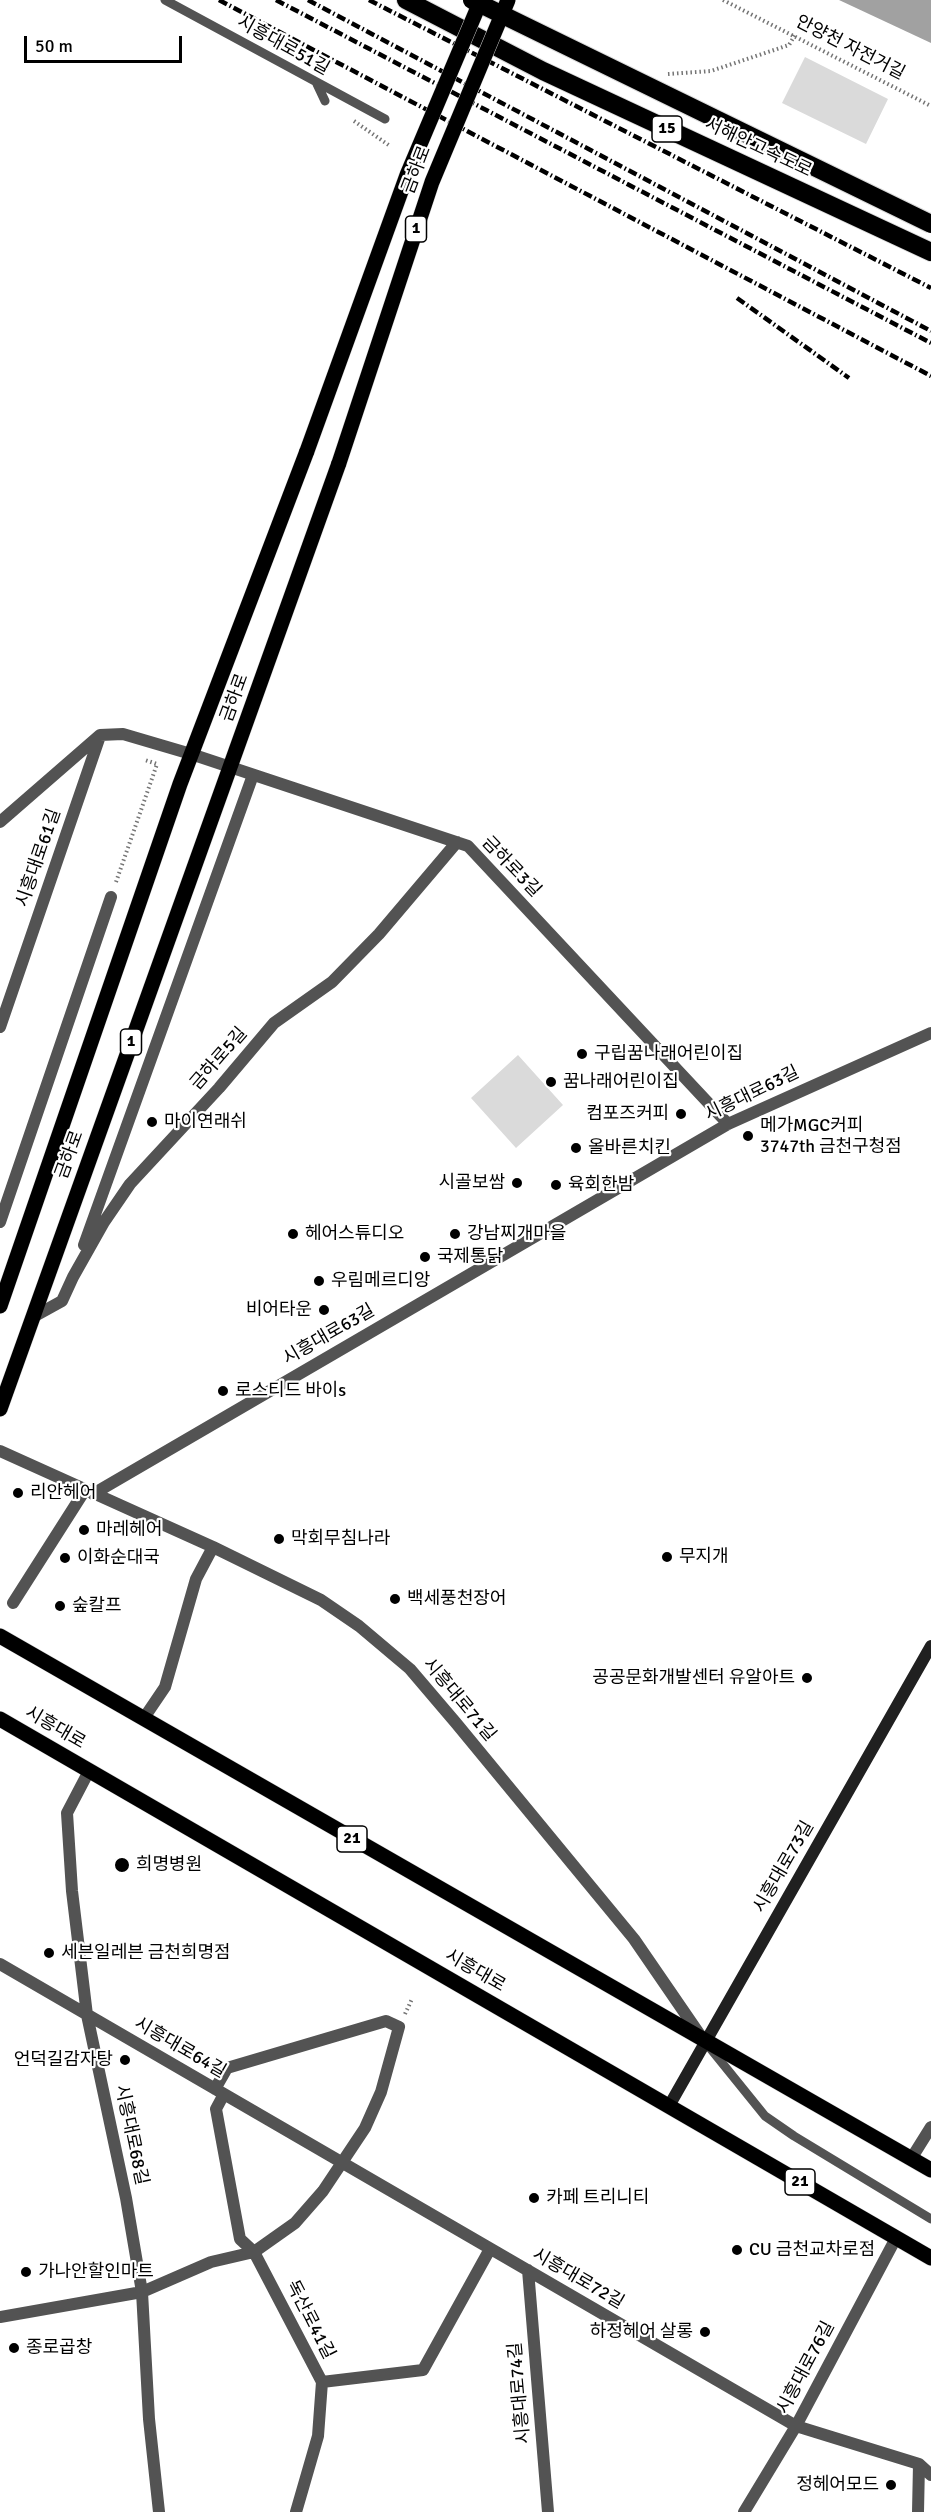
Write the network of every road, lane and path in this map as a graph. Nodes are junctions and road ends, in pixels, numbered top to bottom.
1 (165, 0) edge
2 (406, 0) edge
3 (472, 0) edge
4 (481, 0) edge
5 (508, 0) edge
6 (723, 0) edge
7 (795, 35) junction
8 (667, 74) dead end
9 (317, 84) junction
10 (325, 101) dead end
11 (931, 106) edge
12 (385, 119) dead end
13 (931, 224) edge
14 (931, 252) edge
15 (100, 735) junction
16 (192, 754) junction
17 (145, 760) dead end
18 (230, 768) junction
19 (253, 775) junction
20 (0, 822) edge
21 (457, 842) junction
22 (111, 897) joint
23 (0, 1027) edge
24 (931, 1033) edge
25 (728, 1124) junction
26 (0, 1222) edge
27 (73, 1277) junction
28 (0, 1306) edge
29 (33, 1317) junction
30 (0, 1409) edge
31 (0, 1451) edge
32 (89, 1492) junction
33 (213, 1547) junction
34 (13, 1603) dead end
35 (0, 1636) edge
36 (931, 1646) edge
37 (144, 1718) junction
38 (0, 1719) edge
39 (89, 1770) junction
40 (0, 1964) edge
41 (87, 2014) junction
42 (705, 2042) junction
43 (219, 2091) junction
44 (669, 2106) junction
45 (931, 2127) edge
46 (911, 2159) junction
47 (342, 2163) junction
48 (931, 2170) edge
49 (931, 2219) edge
50 (896, 2238) junction
51 (490, 2249) junction
52 (254, 2252) junction
53 (931, 2258) edge
54 (528, 2271) junction
55 (142, 2292) junction
56 (0, 2317) edge
57 (322, 2382) junction
58 (796, 2426) junction
59 (919, 2464) junction
60 (931, 2475) edge
61 (159, 2512) edge
62 (296, 2512) edge
63 (548, 2512) edge
64 (744, 2512) edge
65 (918, 2512) edge

1 - 9 lane, 시흥대로51길
2 - 14 highway, 서해안고속도로 / 15, bridge
3 - 13 highway, 서해안고속도로 / 15, bridge
4 - 16 main road, 금하로 / 1, bridge
5 - 18 main road, 금하로 / 1, bridge
6 - 7 path, 안양천 자전거길
7 - 8 path
7 - 11 path, 안양천 자전거길
9 - 10 lane
9 - 12 lane, 시흥대로51길
15 - 16 street, 금하로3길
15 - 20 street
15 - 23 street, 시흥대로61길
16 - 18 street, 금하로3길
16 - 28 main road, 금하로 / 1
17 - 22 path
18 - 19 street, 금하로3길
18 - 29 main road, 금하로 / 1
19 - 21 street, 금하로3길
19 - 27 street
21 - 25 street, 금하로3길
21 - 27 street, 금하로5길
22 - 26 street
24 - 25 street, 시흥대로63길
25 - 32 street, 시흥대로63길
27 - 29 street, 금하로5길
29 - 30 main road, 금하로 / 1
31 - 32 street
32 - 33 street, 시흥대로71길
32 - 34 street
33 - 37 street
33 - 42 street, 시흥대로71길
35 - 37 main road, 21
36 - 42 street, 시흥대로73길
37 - 42 main road, 21
38 - 39 main road, 시흥대로 / 21
39 - 41 street, 시흥대로68길
39 - 44 main road, 시흥대로 / 21
40 - 41 street, 시흥대로64길
41 - 43 street, 시흥대로64길
41 - 55 street, 시흥대로68길
42 - 44 street, 시흥대로73길
42 - 46 main road, 21
42 - 49 lane
43 - 47 street, 시흥대로64길
43 - 47 street
43 - 52 street, 독산로41길
44 - 50 main road, 시흥대로 / 21
45 - 46 street
46 - 48 main road, 21
47 - 51 street, 시흥대로72길
47 - 52 street
50 - 53 main road, 시흥대로 / 21
50 - 58 street, 시흥대로76길
51 - 54 street, 시흥대로72길
51 - 57 street
52 - 55 street
52 - 57 street, 독산로41길
54 - 58 street, 시흥대로72길
54 - 63 street, 시흥대로74길
55 - 56 street
55 - 61 street, 시흥대로68길
57 - 62 street, 독산로41길
58 - 59 street, 시흥대로72길
58 - 64 street, 시흥대로76길
59 - 60 street
59 - 65 street

